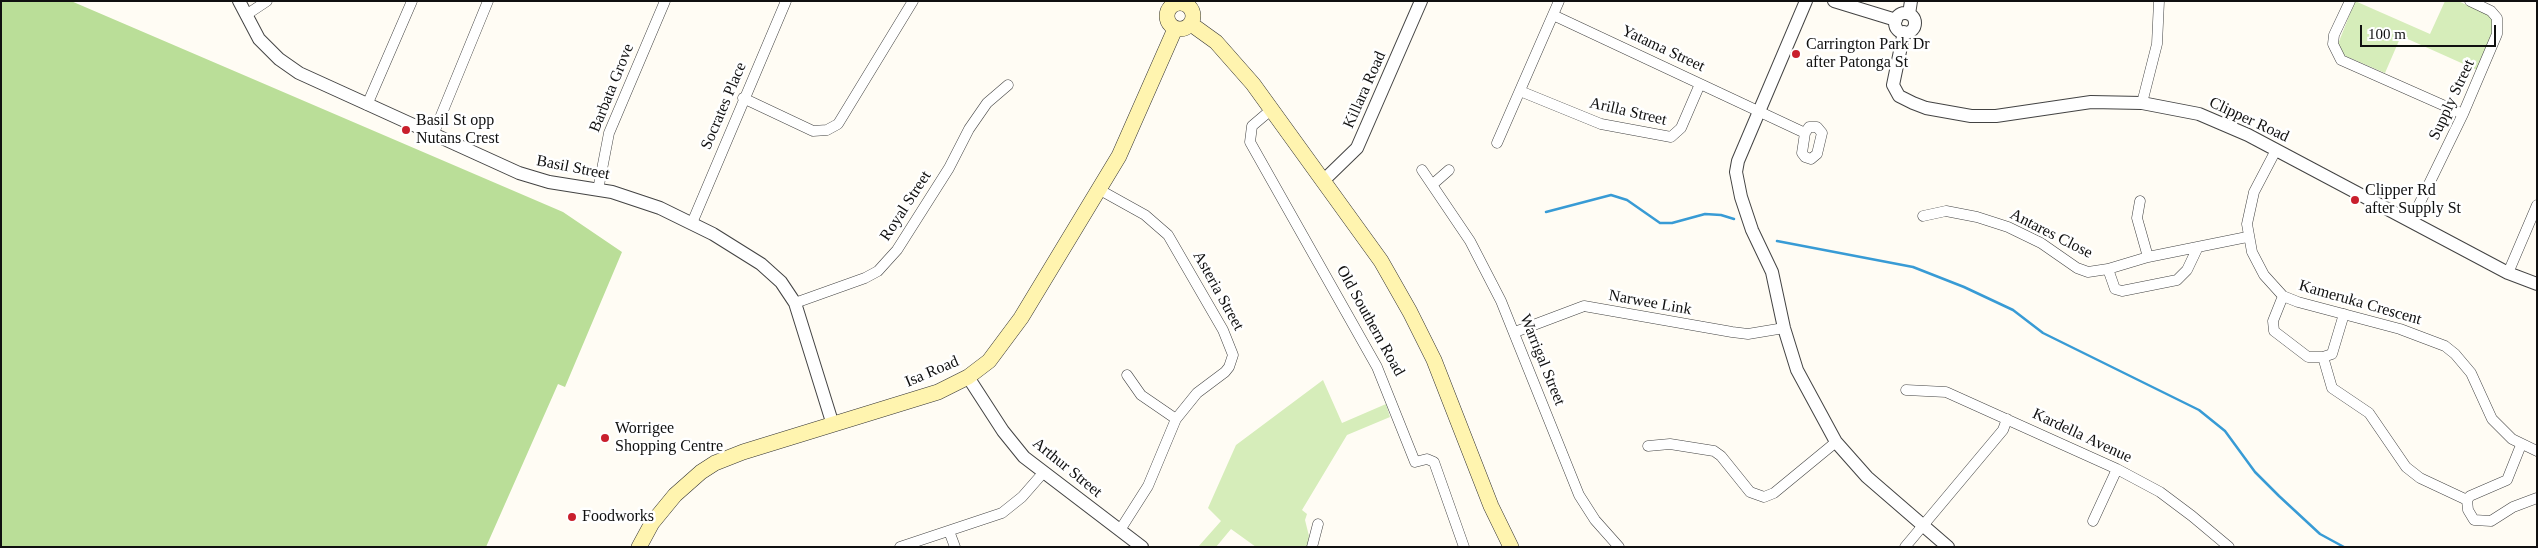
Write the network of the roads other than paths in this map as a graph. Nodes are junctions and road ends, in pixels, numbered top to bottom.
1 (239, 1) edge
2 (267, 1) edge
3 (412, 1) edge
4 (488, 1) edge
5 (665, 1) edge
6 (786, 1) edge
7 (913, 1) edge
8 (1421, 1) edge
9 (1559, 1) edge
10 (1806, 1) edge
11 (1834, 1) edge
12 (2159, 1) edge
13 (2350, 1) edge
14 (2470, 1) edge
15 (1177, 3) edge
16 (1910, 8) edge
17 (246, 15) junction
18 (1553, 15) junction
19 (1896, 20) junction
20 (1191, 24) junction
21 (1175, 29) junction
22 (1904, 32) junction
23 (1700, 84) junction
24 (1008, 86) dead end
25 (1520, 90) junction
26 (743, 98) junction
27 (2142, 103) junction
28 (367, 105) junction
29 (1272, 109) junction
30 (1760, 111) junction
31 (2463, 114) junction
32 (1805, 133) dead end
33 (433, 135) junction
34 (1497, 143) dead end
35 (2276, 150) junction
36 (1422, 170) dead end
37 (1449, 170) dead end
38 (1323, 181) junction
39 (1432, 184) junction
40 (598, 190) junction
41 (1100, 190) junction
42 (2140, 201) dead end
43 (2537, 205) edge
44 (1923, 216) dead end
45 (2411, 221) junction
46 (692, 223) junction
47 (2247, 237) junction
48 (2197, 248) junction
49 (2148, 257) junction
50 (2108, 269) junction
51 (2508, 273) junction
52 (2537, 284) edge
53 (2283, 296) junction
54 (795, 303) junction
55 (2344, 314) junction
56 (1784, 328) junction
57 (1515, 332) junction
58 (2322, 357) junction
59 (1127, 375) dead end
60 (968, 377) junction
61 (1906, 390) dead end
62 (1176, 419) junction
63 (2007, 419) junction
64 (833, 425) junction
65 (1836, 442) junction
66 (2522, 445) junction
67 (1648, 446) dead end
68 (2537, 451) edge
69 (2117, 469) junction
70 (1043, 473) junction
71 (2537, 498) edge
72 (2467, 500) junction
73 (2092, 521) dead end
74 (1318, 524) dead end
75 (1923, 525) junction
76 (1120, 530) junction
77 (950, 531) junction
78 (639, 547) edge
79 (900, 547) edge
80 (955, 547) edge
81 (1142, 547) edge
82 (1312, 547) edge
83 (1464, 547) edge
84 (1511, 547) edge
85 (1618, 547) edge
86 (1905, 547) edge
87 (1948, 547) edge
88 (2229, 547) edge

1 - 17 street, Basil Street
2 - 17 street
3 - 28 street
4 - 33 street
5 - 40 street, Barbata Grove
6 - 26 street, Socrates Place
7 - 26 street
8 - 38 street, Killara Road
9 - 18 street
10 - 30 street
11 - 19 street
12 - 27 street
13 - 31 street
14 - 31 street, Supply Street
15 - 20 main road
15 - 21 main road
16 - 19 street
16 - 22 street
17 - 28 street, Basil Street
18 - 23 street, Yatama Street
18 - 25 street
19 - 22 street
20 - 21 main road
20 - 29 main road
21 - 41 main road, Isa Road
22 - 27 street, Clipper Road
23 - 25 street, Arilla Street
23 - 30 street, Yatama Street
24 - 54 street, Royal Street
25 - 34 street
26 - 46 street, Socrates Place
27 - 35 street, Clipper Road
28 - 33 street, Basil Street
29 - 38 main road
29 - 83 street, Old Southern Road
30 - 32 street, Yatama Street
30 - 56 street
31 - 45 street, Supply Street
33 - 40 street, Basil Street
35 - 45 street, Clipper Road
35 - 47 street, Kameruka Crescent
36 - 39 street, Warrigal Street
37 - 39 street
38 - 84 main road
39 - 57 street, Warrigal Street
40 - 46 street, Basil Street
41 - 60 main road, Isa Road
41 - 62 street, Asteria Street
42 - 49 street
43 - 51 street
44 - 50 street, Antares Close
45 - 51 street, Clipper Road
46 - 54 street, Basil Street
47 - 48 street, Antares Close
47 - 53 street, Kameruka Crescent
48 - 49 street, Antares Close
48 - 50 street, Antares Close
49 - 50 street, Antares Close
51 - 52 street, Clipper Road
53 - 55 street, Kameruka Crescent
53 - 58 street
54 - 64 street, Basil Street
55 - 58 street
55 - 66 street, Kameruka Crescent
56 - 57 street, Narwee Link
56 - 65 street
57 - 85 street, Warrigal Street
58 - 72 street
59 - 62 street
60 - 64 main road, Isa Road
60 - 70 street, Arthur Street
61 - 63 street, Kardella Avenue
62 - 76 street, Asteria Street
63 - 69 street, Kardella Avenue
63 - 75 street
64 - 78 main road, Isa Road
65 - 67 street
65 - 75 street
66 - 68 street, Kameruka Crescent
66 - 72 street
69 - 73 street
69 - 88 street, Kardella Avenue
70 - 76 street, Arthur Street
70 - 77 street
71 - 72 street
74 - 82 street
75 - 86 street
75 - 87 street
76 - 81 street, Arthur Street
77 - 79 street
77 - 80 street

